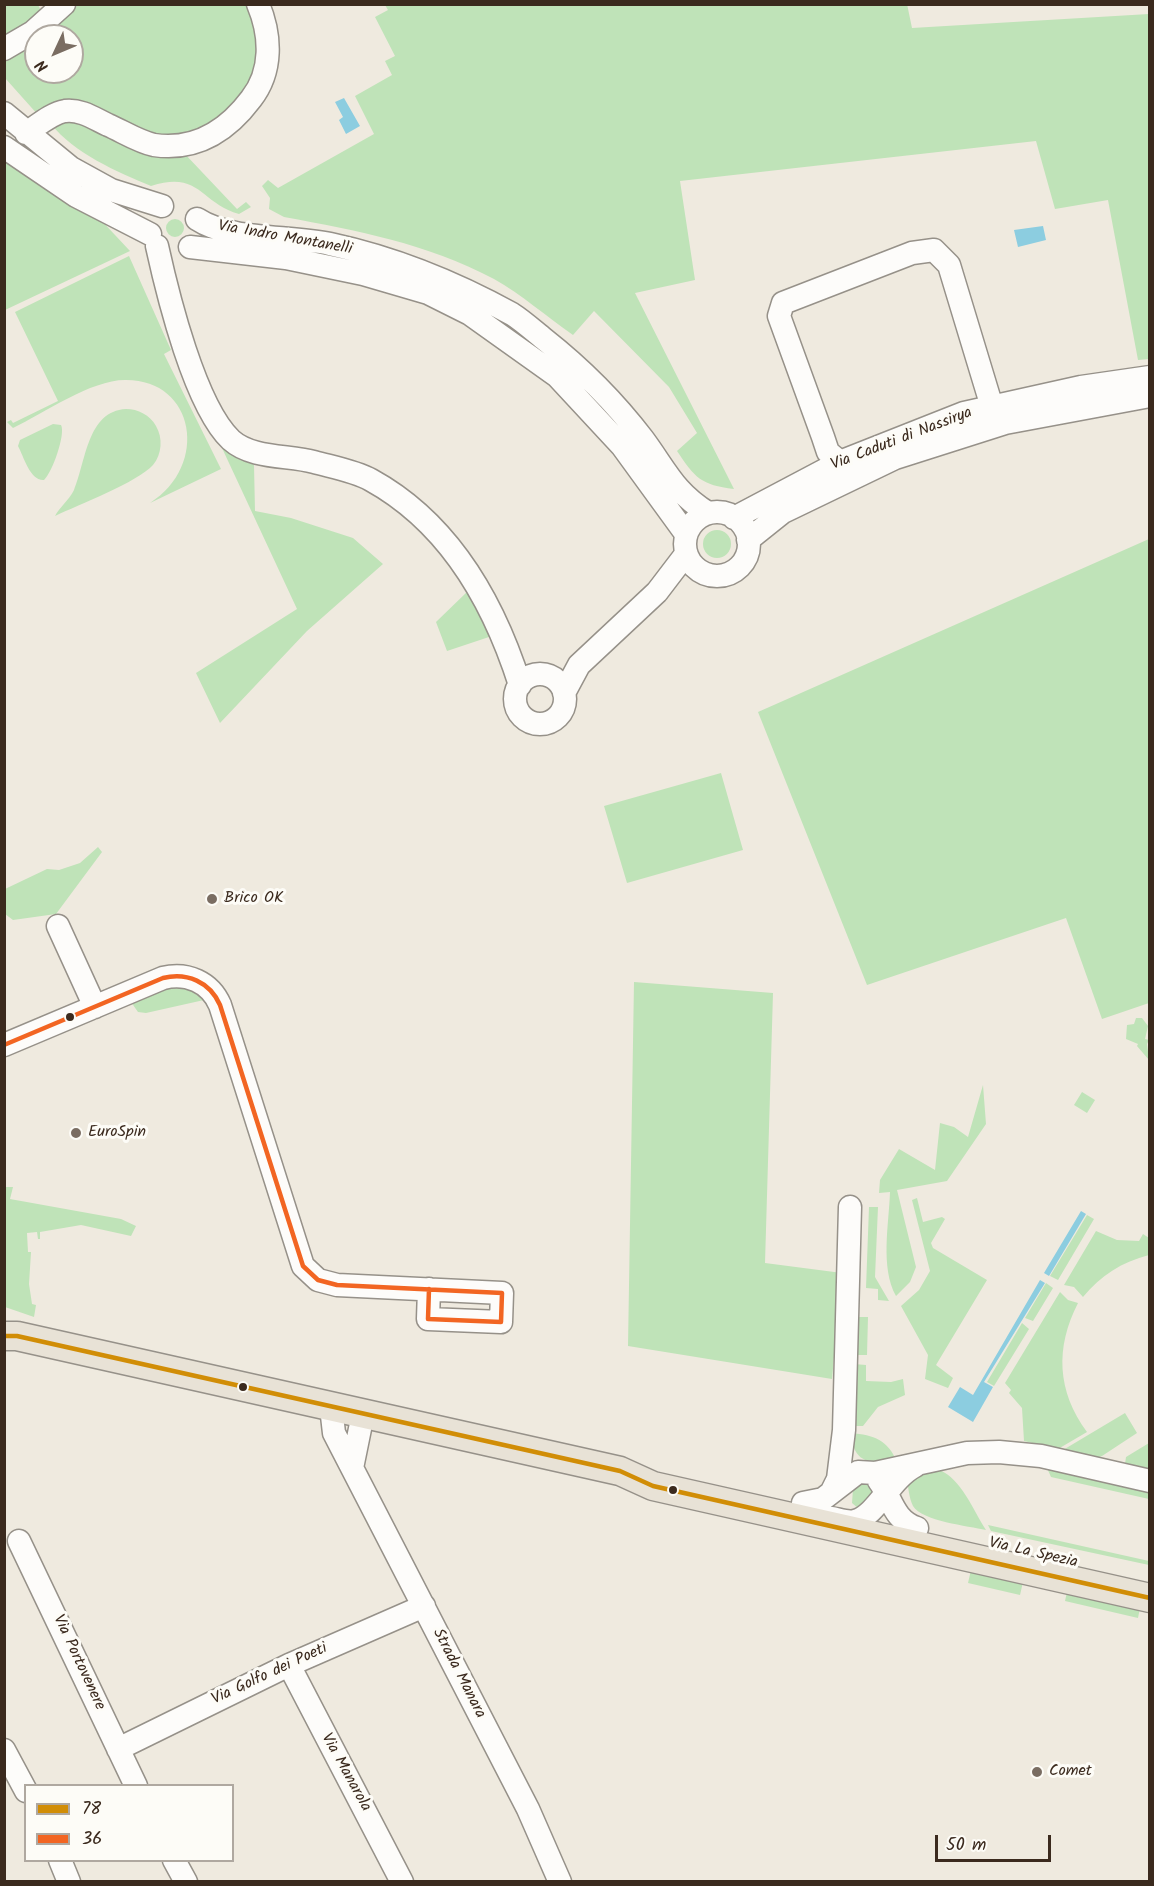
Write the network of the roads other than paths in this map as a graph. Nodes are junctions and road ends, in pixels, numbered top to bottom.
1 (64, 4) edge
2 (258, 4) edge
3 (4, 50) edge
4 (4, 113) edge
5 (26, 133) junction
6 (4, 147) edge
7 (162, 206) junction
8 (197, 219) junction
9 (153, 240) junction
10 (190, 248) junction
11 (1149, 378) edge
12 (1149, 396) edge
13 (992, 406) junction
14 (840, 462) junction
15 (708, 513) junction
16 (734, 518) junction
17 (748, 540) junction
18 (691, 553) junction
19 (520, 685) junction
20 (557, 685) junction
21 (58, 926) dead end
22 (95, 1006) junction
23 (4, 1045) edge
24 (850, 1207) dead end
25 (429, 1289) dead end
26 (9, 1333) edge
27 (331, 1407) junction
28 (363, 1414) junction
29 (352, 1468) junction
30 (1149, 1481) edge
31 (869, 1488) junction
32 (800, 1510) junction
33 (918, 1537) junction
34 (19, 1541) dead end
35 (1149, 1580) edge
36 (1149, 1598) edge
37 (424, 1606) junction
38 (290, 1665) junction
39 (118, 1749) junction
40 (4, 1750) edge
41 (136, 1784) edge
42 (24, 1787) edge
43 (61, 1862) edge
44 (175, 1862) edge
45 (69, 1881) edge
46 (186, 1881) edge
47 (402, 1881) edge
48 (560, 1881) edge

1 - 3 street
2 - 5 street
4 - 5 street
5 - 7 street
6 - 9 street
7 - 8 street
7 - 9 street
8 - 10 street
8 - 15 street, Via Indro Montanelli
9 - 10 street
9 - 19 street
10 - 18 street, Via Indro Montanelli
11 - 13 street, Via Caduti di Nassirya
12 - 17 street, Via Caduti di Nassirya
13 - 14 street, Via Caduti di Nassirya
13 - 14 street
14 - 16 street, Via Caduti di Nassirya
15 - 16 street
15 - 18 street
16 - 17 street
17 - 18 street
18 - 20 street
19 - 20 street
19 - 20 street
21 - 22 street
22 - 23 street
22 - 25 street
24 - 31 street
26 - 27 main road, Via La Spezia
27 - 28 main road, Via La Spezia
27 - 29 street, Strada Manara
28 - 29 street
28 - 32 main road, Via La Spezia
29 - 37 street, Strada Manara
30 - 31 street
31 - 32 main road, Via La Spezia
31 - 33 main road, Via La Spezia
32 - 33 main road, Via La Spezia
33 - 35 main road, Via La Spezia
33 - 36 main road, Via La Spezia
34 - 39 street, Via Portovenere
37 - 38 street, Via Golfo dei Poeti
37 - 48 street, Strada Manara
38 - 39 street, Via Golfo dei Poeti
38 - 47 street, Via Manarola
39 - 41 street, Via Portovenere
40 - 42 street
43 - 45 street
44 - 46 street

